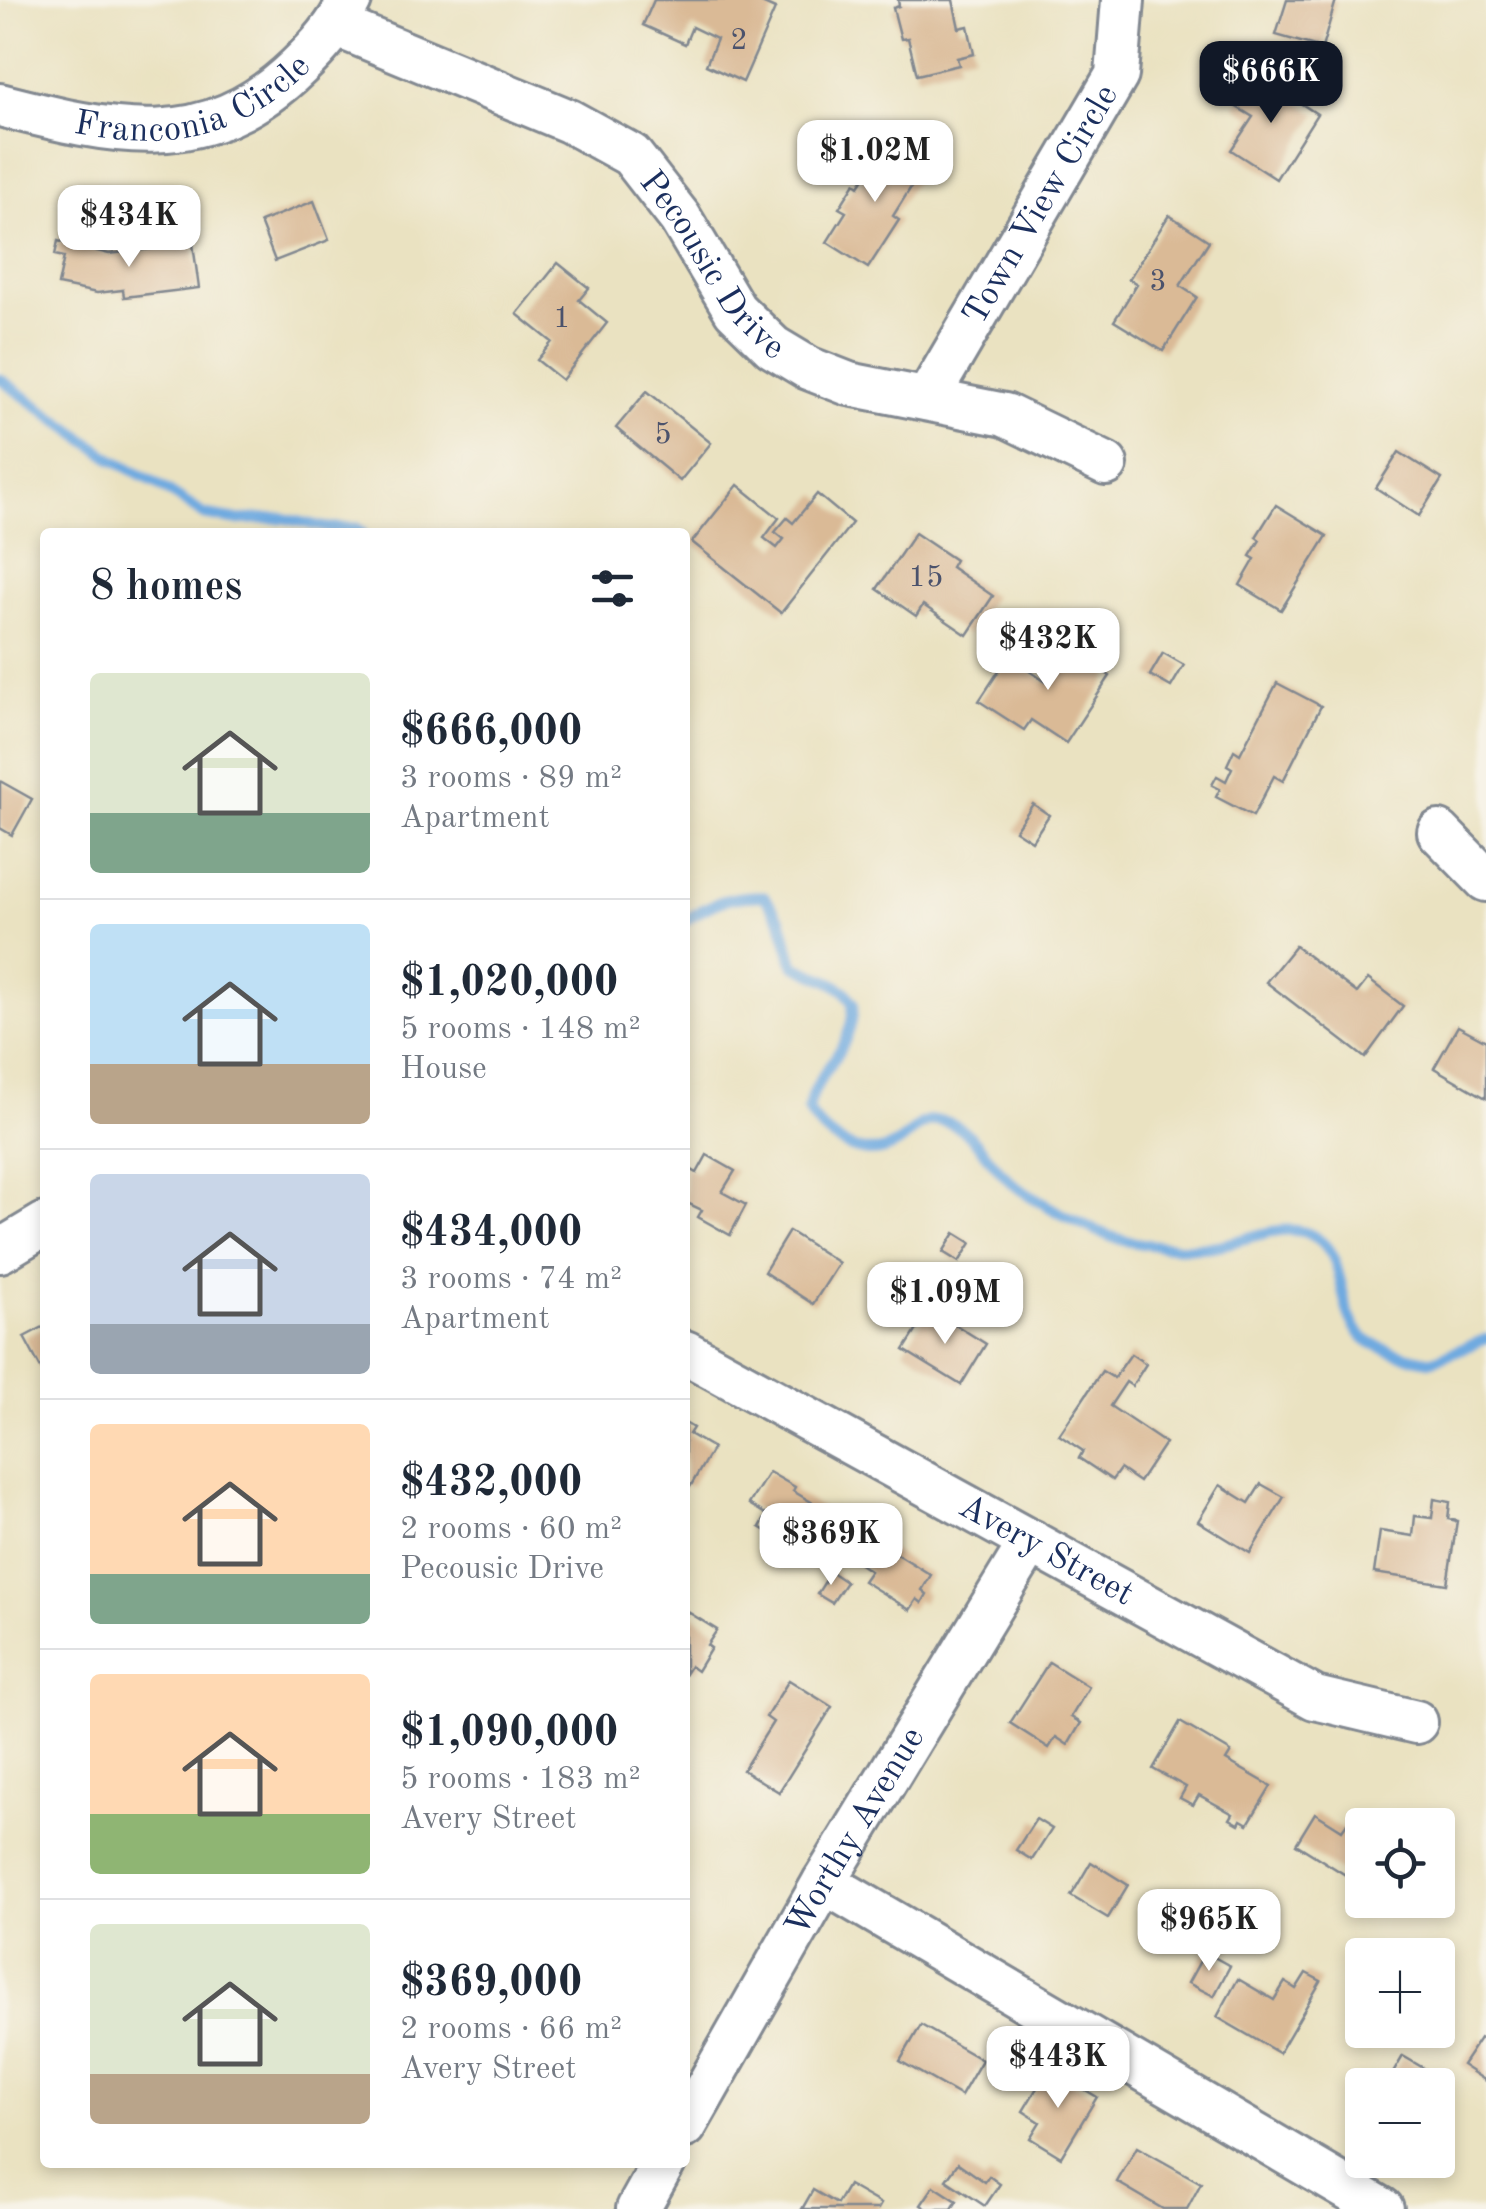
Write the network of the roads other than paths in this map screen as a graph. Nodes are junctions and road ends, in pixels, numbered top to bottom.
1 (1123, 0) edge
2 (344, 12) edge
3 (0, 105) edge
4 (927, 399) junction
5 (1106, 464) dead end
6 (1438, 832) dead end
7 (1485, 878) edge
8 (40, 1227) edge
9 (0, 1252) edge
10 (690, 1355) edge
11 (1031, 1541) junction
12 (1416, 1722) dead end
13 (824, 1882) junction
14 (690, 2117) edge
15 (661, 2168) edge
16 (638, 2209) edge
17 (1382, 2209) edge

1 - 4 street, Town View Circle
2 - 3 street, Franconia Circle
2 - 4 street, Pecousic Drive
4 - 5 street, Pecousic Drive
6 - 7 street
8 - 9 street
10 - 11 street, Avery Street
11 - 12 street, Avery Street
11 - 13 street, Worthy Avenue
13 - 14 street, Worthy Avenue
13 - 17 street
15 - 16 street

